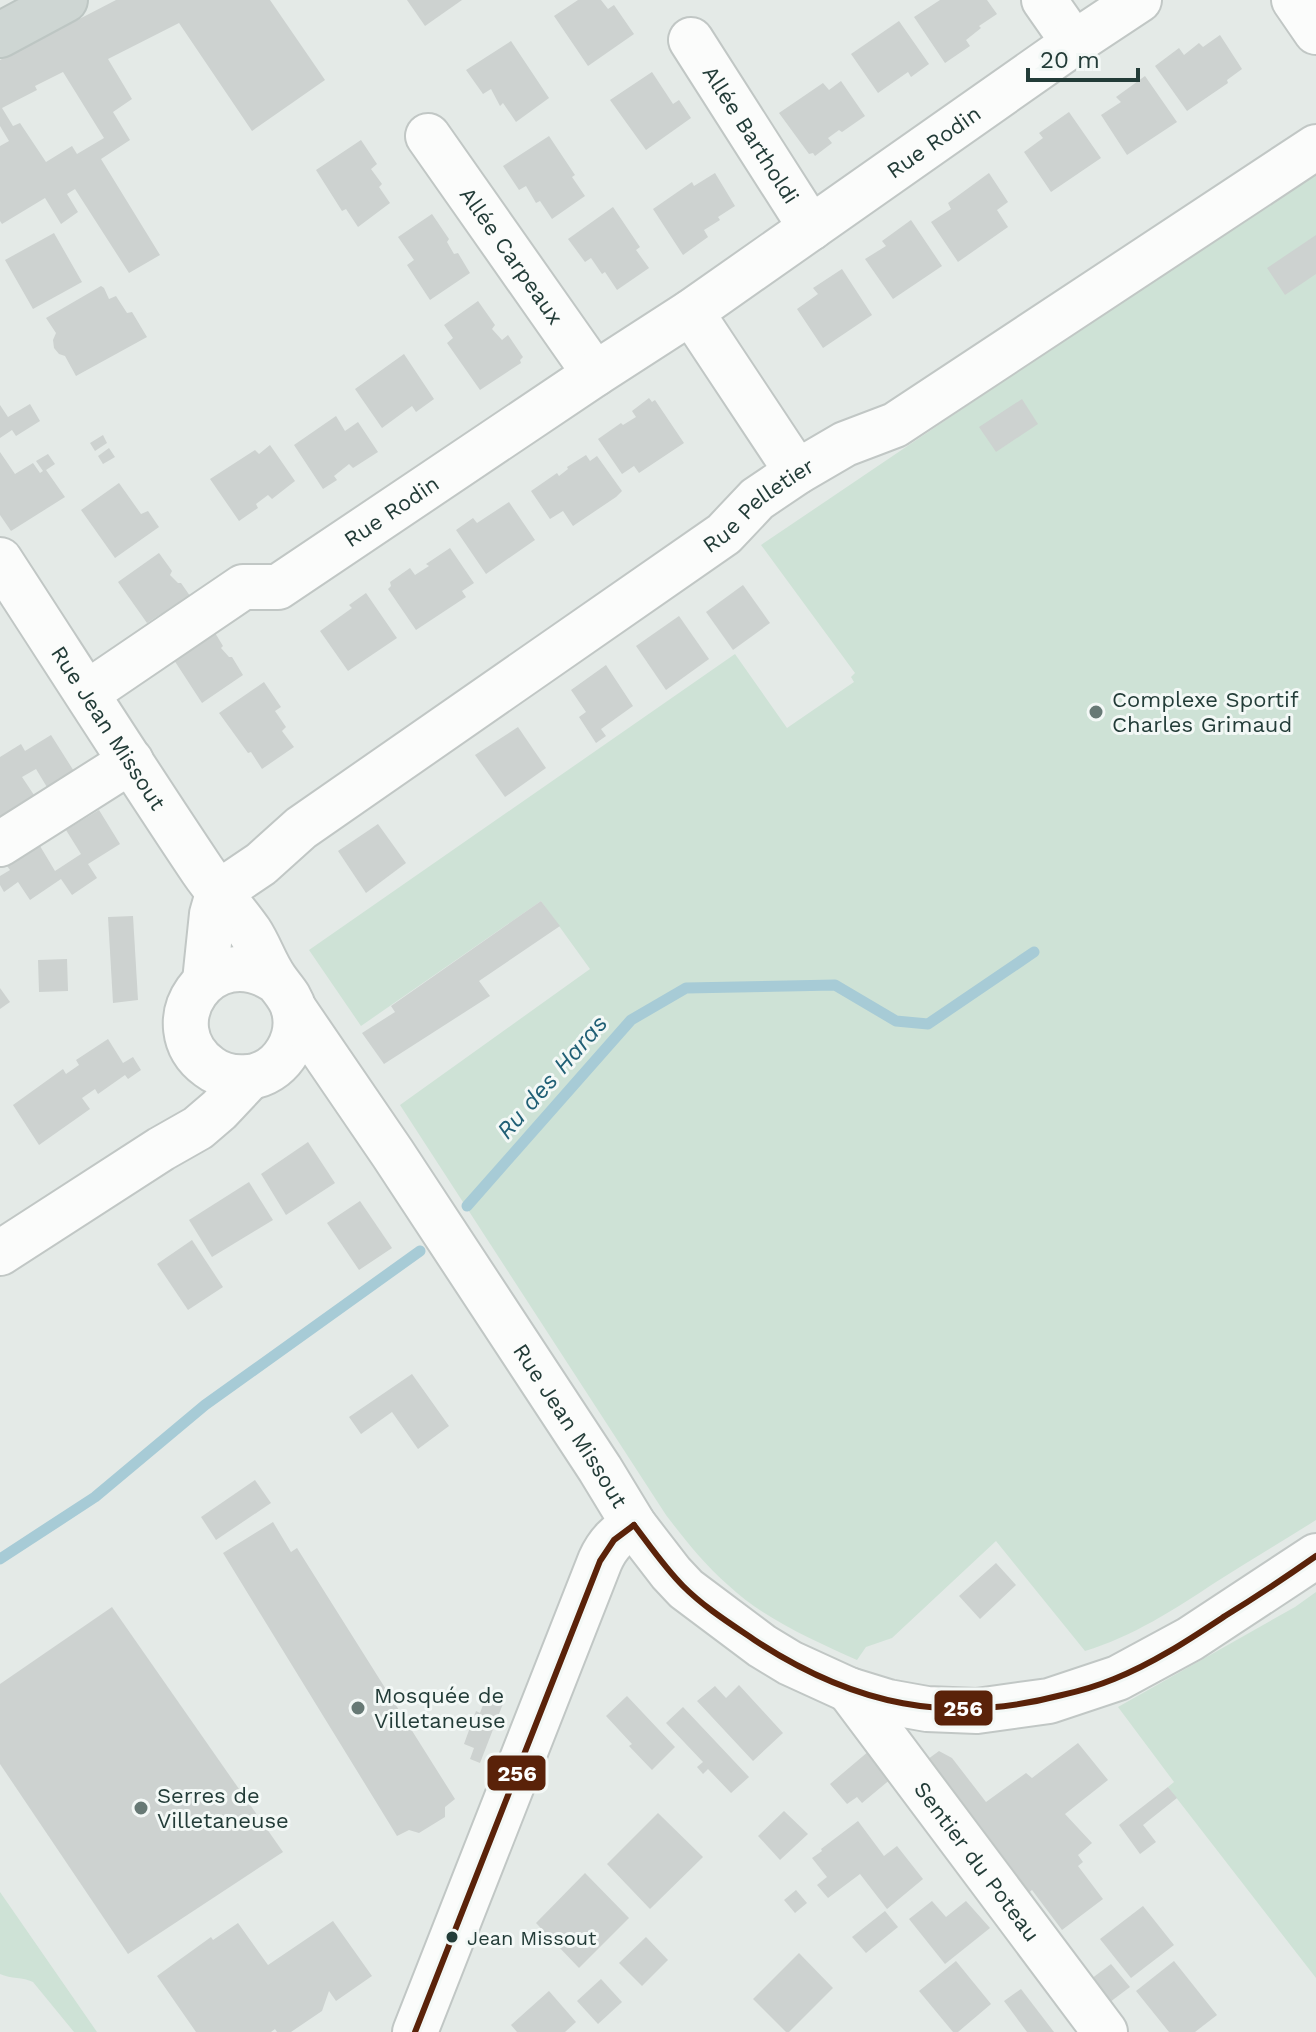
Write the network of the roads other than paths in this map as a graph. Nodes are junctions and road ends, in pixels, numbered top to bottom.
1 (65, 0) edge
2 (1044, 0) edge
3 (1139, 0) edge
4 (1294, 0) edge
5 (1316, 32) edge
6 (0, 35) edge
7 (691, 40) dead end
8 (1074, 43) junction
9 (428, 136) dead end
10 (1316, 147) edge
11 (811, 228) junction
12 (691, 312) junction
13 (595, 374) junction
14 (797, 472) junction
15 (0, 560) edge
16 (87, 693) junction
17 (131, 761) junction
18 (0, 844) edge
19 (218, 893) junction
20 (205, 981) junction
21 (285, 995) junction
22 (195, 1052) junction
23 (268, 1066) junction
24 (353, 1096) junction
25 (168, 1146) junction
26 (0, 1253) edge
27 (634, 1525) junction
28 (1316, 1556) edge
29 (849, 1690) junction
30 (415, 2032) edge
31 (1105, 2032) edge

1 - 6 main road
2 - 8 street
3 - 8 street, Rue Rodin
4 - 5 street
7 - 11 street, Allée Bartholdi
8 - 11 street, Rue Rodin
9 - 13 street, Allée Carpeaux
10 - 14 street, Rue Pelletier
11 - 12 street, Rue Rodin
12 - 13 street, Rue Rodin
12 - 14 street
13 - 16 street, Rue Rodin
14 - 19 street, Rue Pelletier
15 - 16 street, Rue Jean Missout
16 - 17 street, Rue Jean Missout
17 - 18 street
17 - 19 street, Rue Jean Missout
19 - 20 street
19 - 21 street, Rue Jean Missout
20 - 21 street
20 - 22 street
21 - 23 street
21 - 24 street, Rue Jean Missout
22 - 23 street
22 - 25 street
23 - 24 street, Rue Jean Missout
23 - 25 street
24 - 27 street, Rue Jean Missout
25 - 26 street
27 - 29 street, Rue Jean Missout
27 - 30 street
28 - 29 street, Rue Jean Missout
29 - 31 street, Sentier du Poteau

